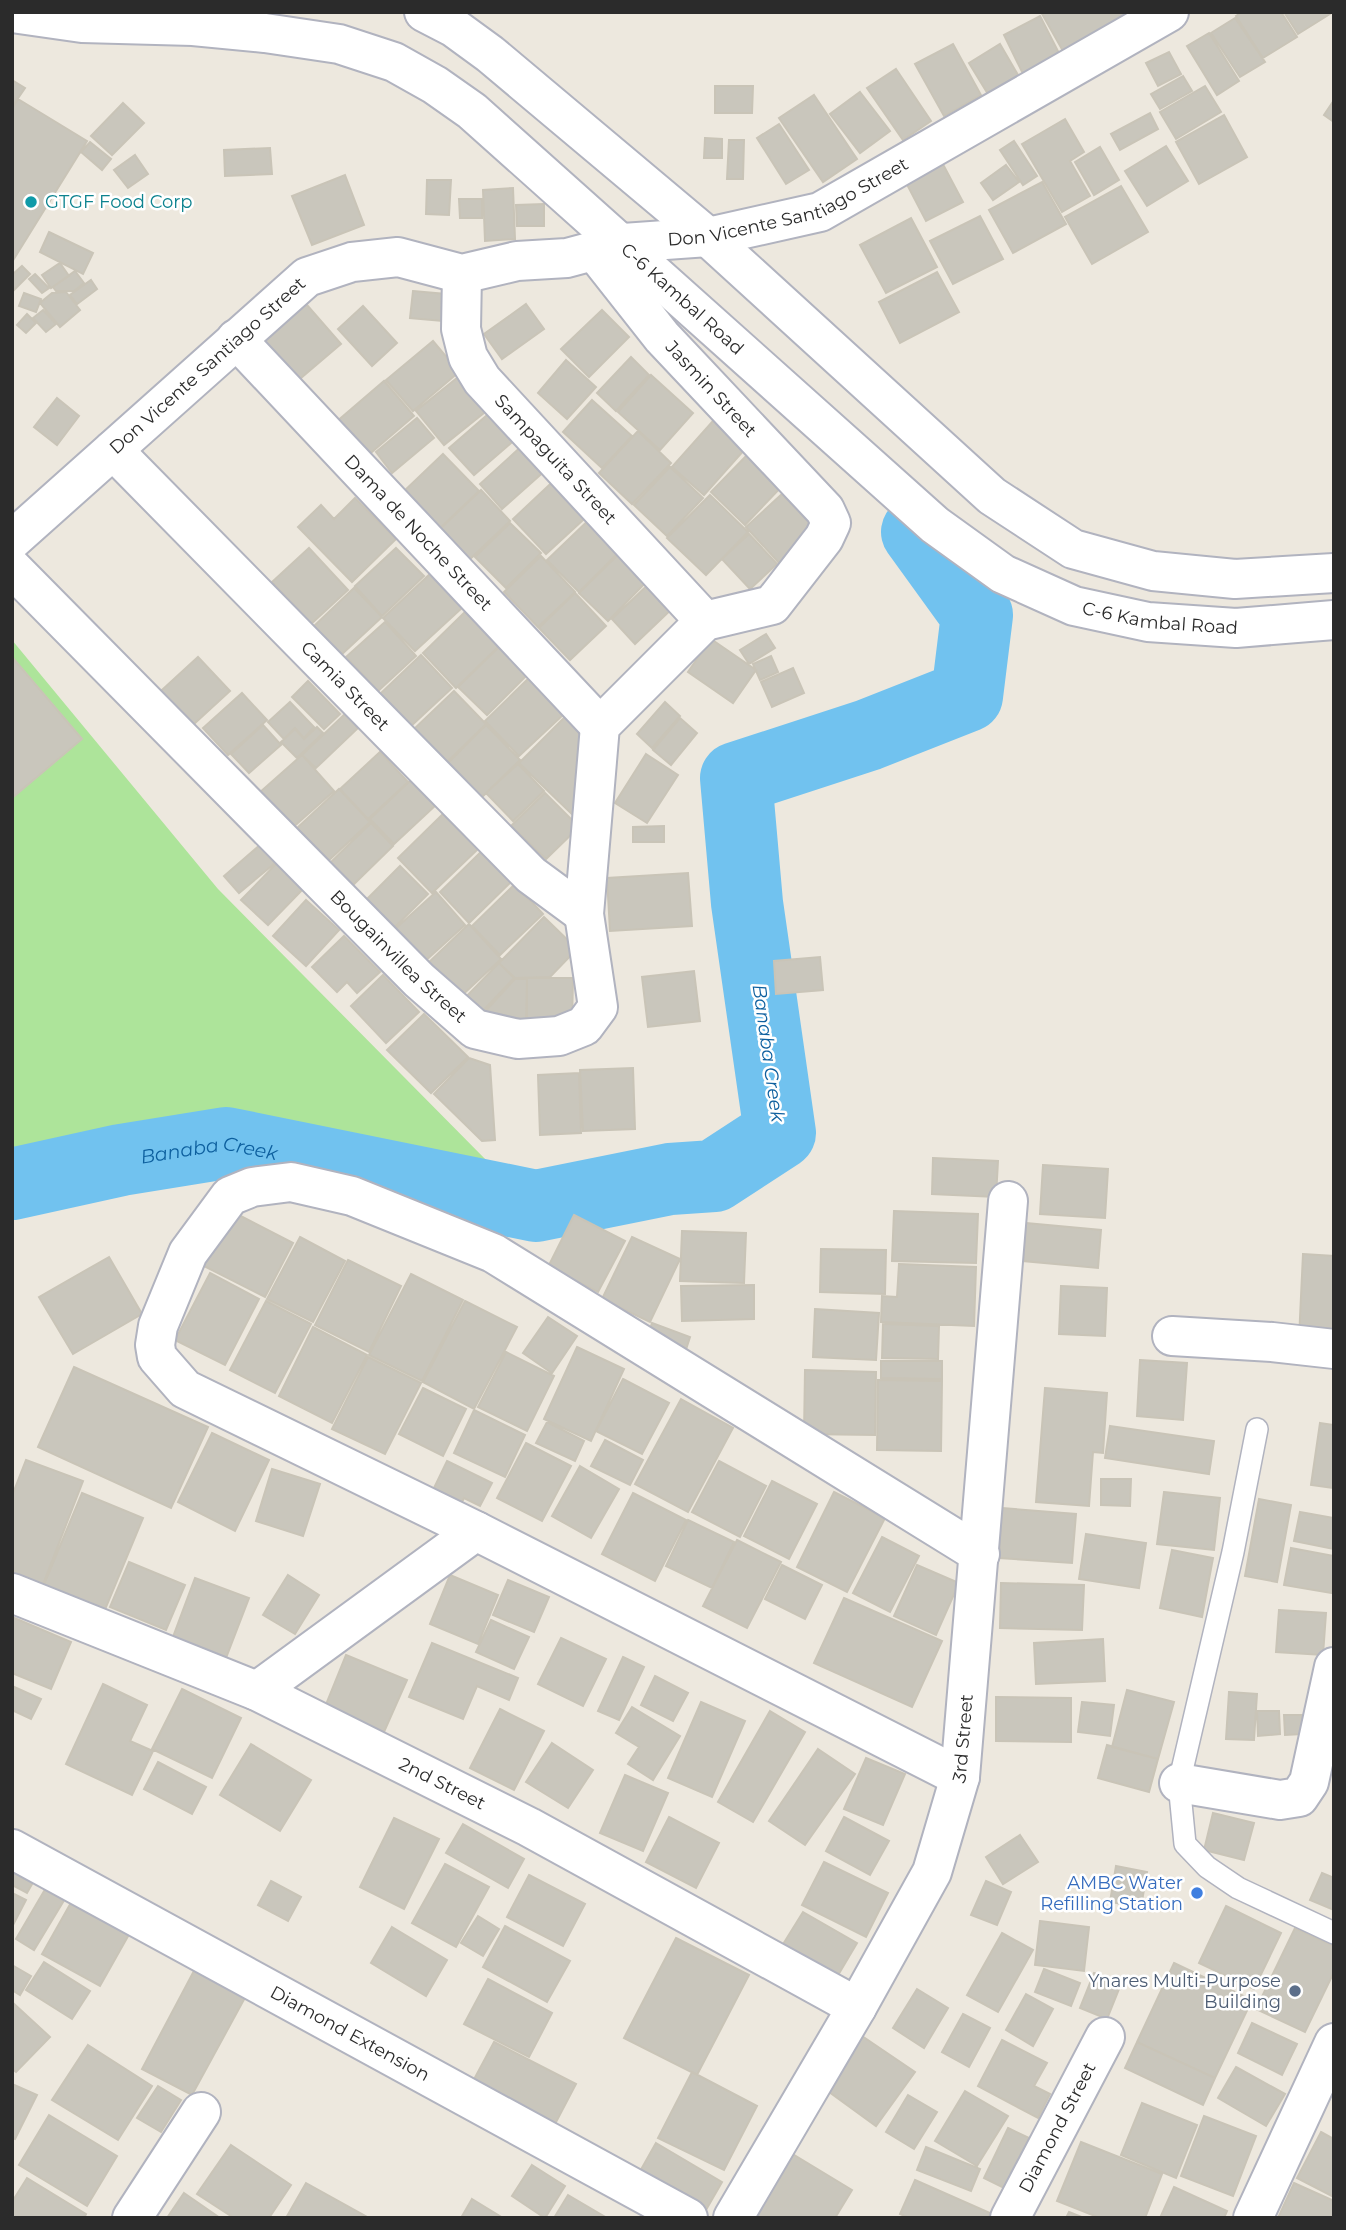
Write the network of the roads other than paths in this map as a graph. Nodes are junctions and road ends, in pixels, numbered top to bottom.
1 (424, 12) edge
2 (1169, 12) edge
3 (12, 13) edge
4 (708, 237) junction
5 (609, 248) junction
6 (462, 274) junction
7 (236, 339) junction
8 (113, 450) junction
9 (12, 540) edge
10 (12, 568) edge
11 (1334, 573) edge
12 (1334, 620) edge
13 (705, 621) junction
14 (600, 726) junction
15 (584, 914) junction
16 (1007, 1201) dead end
17 (1172, 1336) dead end
18 (1334, 1349) edge
19 (1258, 1429) dead end
20 (476, 1531) junction
21 (980, 1554) junction
22 (12, 1593) edge
23 (1334, 1667) edge
24 (257, 1691) junction
25 (960, 1777) junction
26 (1179, 1783) junction
27 (12, 1849) edge
28 (1334, 1933) edge
29 (857, 2007) junction
30 (1105, 2037) dead end
31 (1334, 2043) edge
32 (201, 2112) dead end
33 (132, 2218) edge
34 (688, 2218) edge
35 (733, 2218) edge
36 (1010, 2218) edge
37 (1253, 2218) edge

1 - 4 street
2 - 4 street, Don Vicente Santiago Street
3 - 5 street, C-6 Kambal Road
4 - 5 street, Don Vicente Santiago Street
4 - 11 street
5 - 6 street, Don Vicente Santiago Street
5 - 12 street, C-6 Kambal Road
5 - 13 street, Jasmin Street
6 - 7 street, Don Vicente Santiago Street
6 - 13 street, Sampaguita Street
7 - 8 street, Don Vicente Santiago Street
7 - 14 street, Dama de Noche Street
8 - 9 street, Don Vicente Santiago Street
8 - 15 street, Camia Street
10 - 15 street, Bougainvillea Street
13 - 14 street
14 - 15 street, Bougainvillea Street
16 - 21 street, 3rd Street
17 - 18 street
19 - 26 lane
20 - 21 street
20 - 24 street
20 - 25 street
21 - 25 street, 3rd Street
22 - 24 street, 2nd Street
23 - 26 street
24 - 29 street, 2nd Street
25 - 29 street, 3rd Street
26 - 28 lane
27 - 34 street, Diamond Extension
29 - 35 street, 3rd Street
30 - 36 street, Diamond Street
31 - 37 street
32 - 33 street

